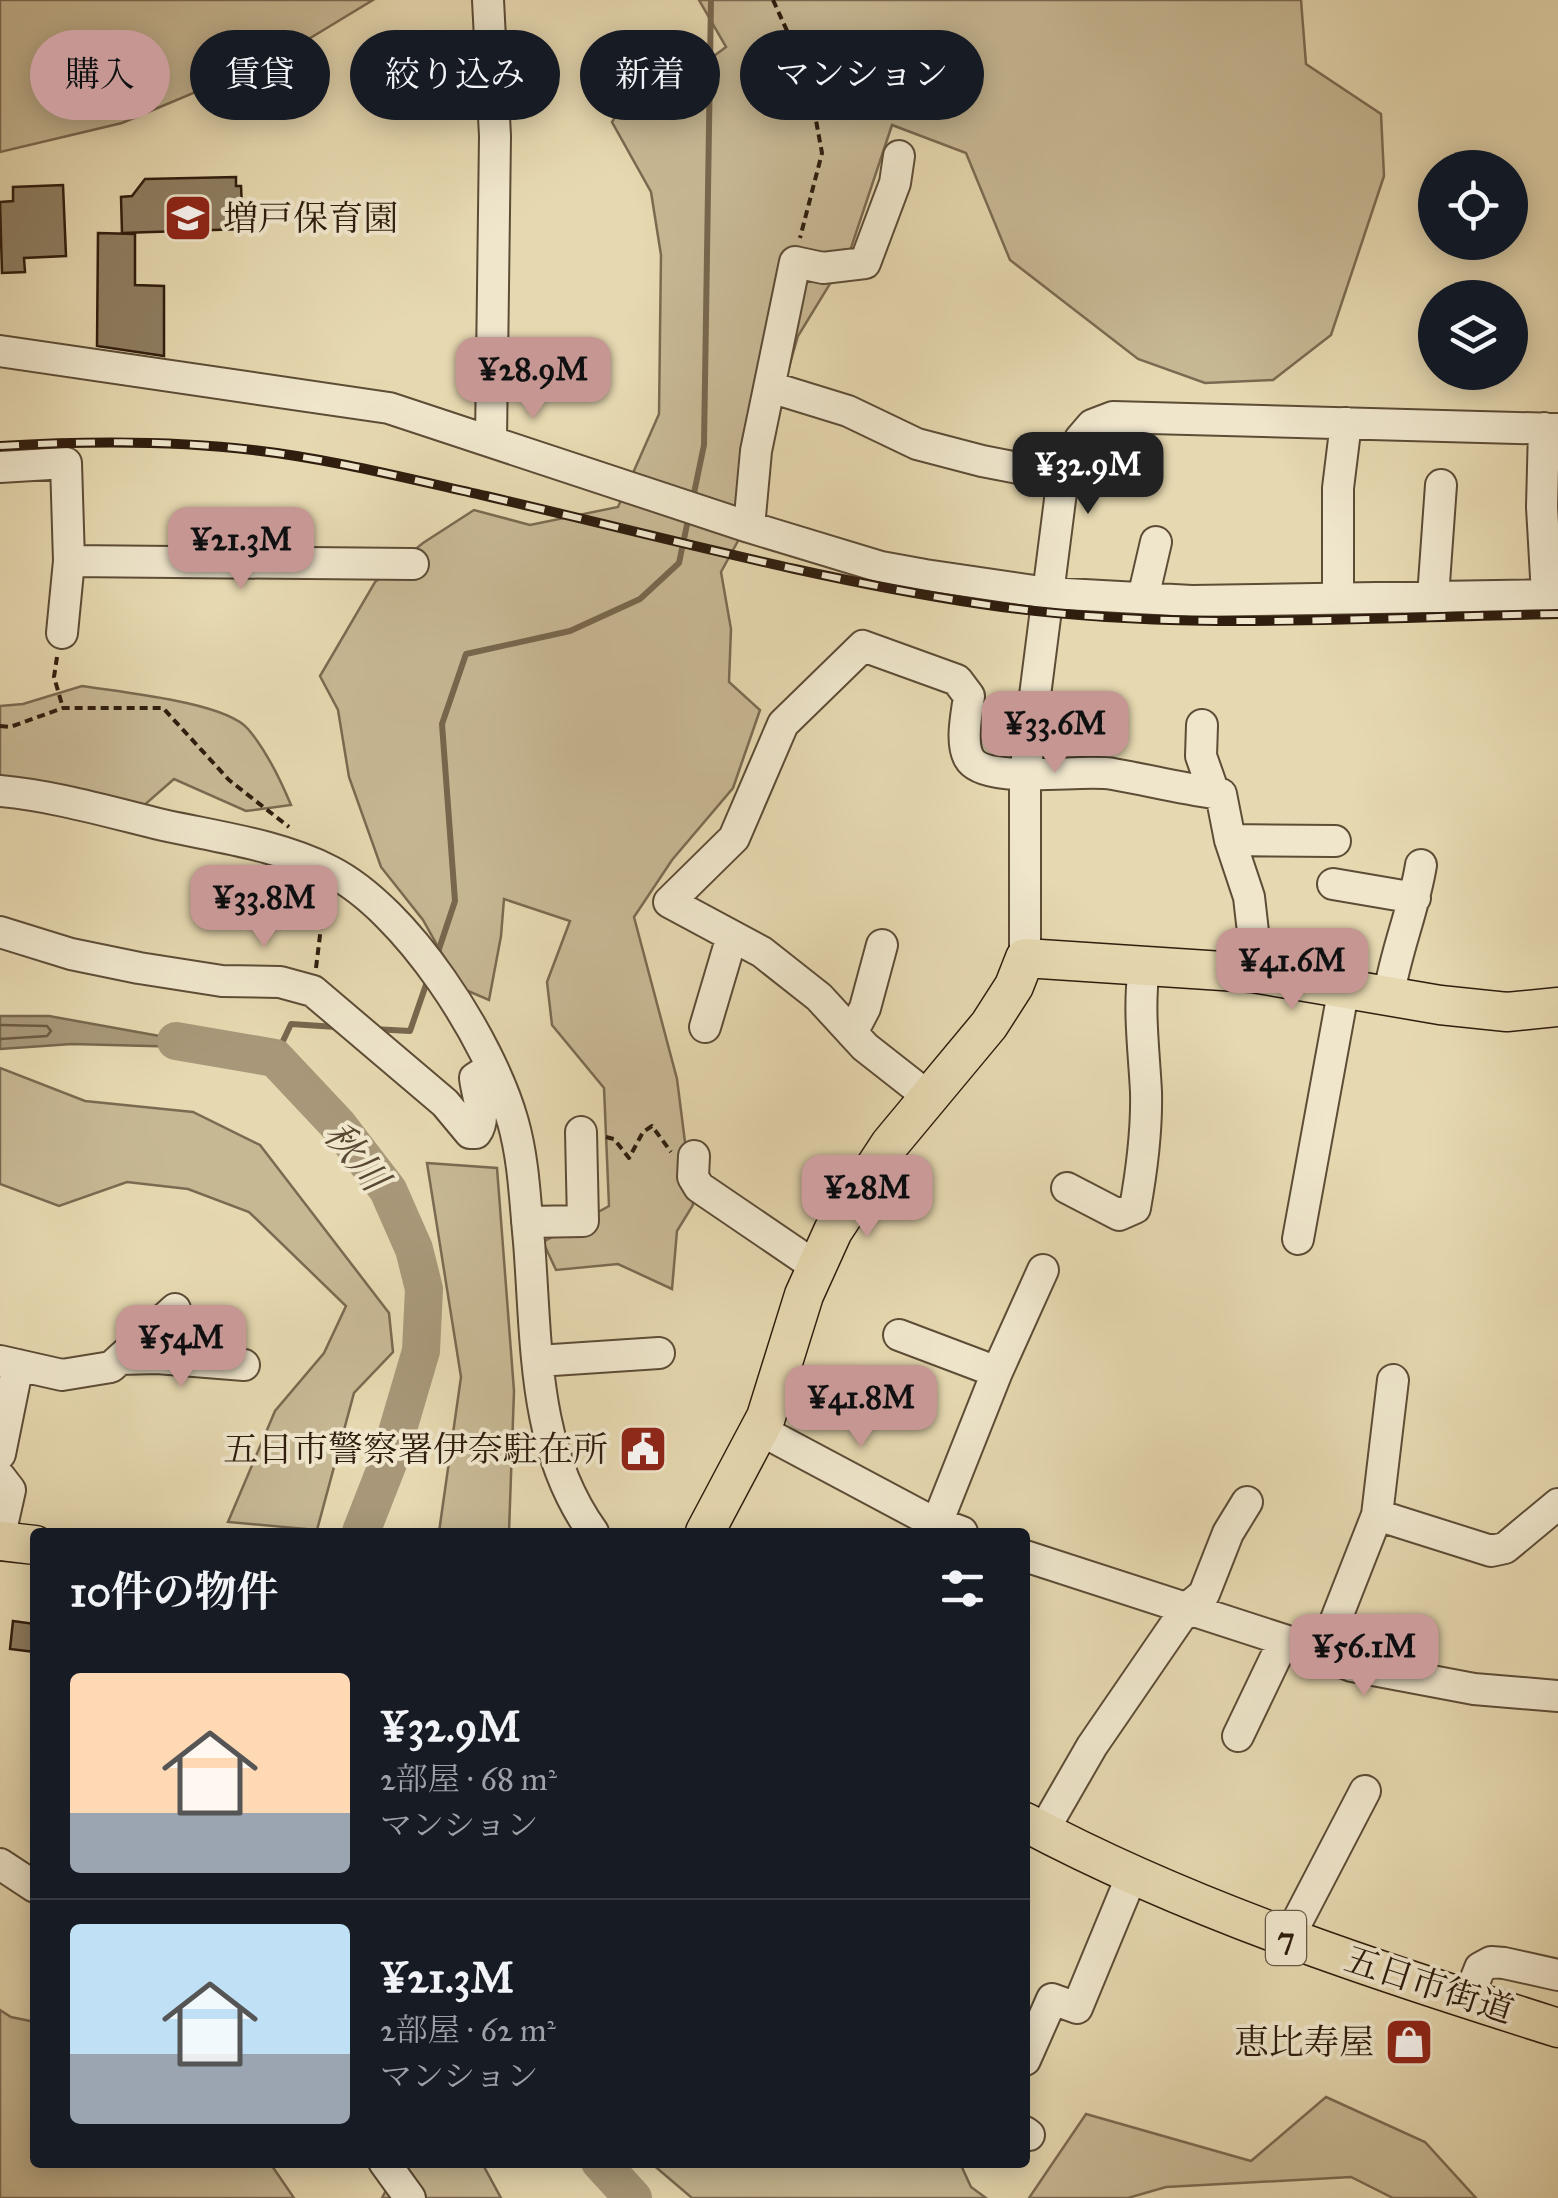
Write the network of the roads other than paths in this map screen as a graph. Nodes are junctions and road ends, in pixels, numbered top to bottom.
1 (488, 0) edge
2 (899, 156) dead end
3 (0, 352) edge
4 (770, 387) junction
5 (1346, 423) junction
6 (1551, 428) edge
7 (491, 440) junction
8 (0, 466) edge
9 (1065, 476) junction
10 (1441, 484) dead end
11 (749, 528) junction
12 (1156, 542) dead end
13 (69, 561) junction
14 (413, 564) dead end
15 (1048, 592) junction
16 (1552, 595) edge
17 (1433, 597) junction
18 (1143, 598) junction
19 (1338, 599) junction
20 (62, 632) road end
21 (1202, 725) dead end
22 (1025, 774) junction
23 (0, 791) edge
24 (1214, 793) junction
25 (1230, 840) junction
26 (1334, 841) dead end
27 (1421, 865) dead end
28 (1333, 884) dead end
29 (1416, 898) junction
30 (0, 932) edge
31 (732, 936) junction
32 (882, 945) dead end
33 (1025, 958) junction
34 (1144, 968) junction
35 (1253, 973) junction
36 (1344, 987) junction
37 (1389, 994) junction
38 (1558, 1007) edge
39 (705, 1027) dead end
40 (852, 1033) junction
41 (492, 1067) junction
42 (930, 1098) junction
43 (582, 1132) road end
44 (694, 1162) road end
45 (1067, 1188) dead end
46 (527, 1222) junction
47 (1298, 1239) dead end
48 (815, 1266) junction
49 (1042, 1270) dead end
50 (175, 1310) dead end
51 (899, 1336) dead end
52 (660, 1353) dead end
53 (120, 1359) junction
54 (538, 1361) junction
55 (9, 1363) edge
56 (244, 1366) dead end
57 (997, 1372) junction
58 (1393, 1380) dead end
59 (760, 1430) junction
60 (0, 1454) edge
61 (0, 1477) edge
62 (1247, 1502) dead end
63 (1558, 1504) edge
64 (1377, 1516) junction
65 (591, 1528) edge
66 (707, 1528) edge
67 (949, 1528) edge
68 (0, 1538) edge
69 (30, 1545) edge
70 (1030, 1558) edge
71 (1186, 1609) junction
72 (1284, 1640) junction
73 (1322, 1655) junction
74 (1558, 1696) edge
75 (1238, 1736) dead end
76 (1365, 1791) dead end
77 (1034, 1827) edge
78 (0, 1864) edge
79 (1132, 1875) junction
80 (30, 1884) edge
81 (1288, 1938) junction
82 (1558, 1975) edge
83 (1468, 1998) junction
84 (1558, 2028) edge
85 (1030, 2049) edge
86 (388, 2168) edge
87 (410, 2198) edge

1 - 7 street
2 - 4 street
3 - 7 street
4 - 9 street
4 - 11 street
5 - 6 street
5 - 9 street
5 - 19 street
6 - 16 street
7 - 11 street
8 - 13 street
9 - 15 street
10 - 17 street
11 - 15 street
12 - 18 street
13 - 14 street
13 - 20 street
15 - 18 street
15 - 22 street
16 - 17 street
17 - 19 street
18 - 19 street
21 - 24 street
22 - 24 street
22 - 31 street
22 - 33 street
23 - 41 street
24 - 25 street
25 - 26 street
25 - 35 street
27 - 29 street
28 - 29 street
29 - 37 street
30 - 41 street
31 - 39 street
31 - 40 street
32 - 40 street
33 - 34 main road
33 - 42 main road
34 - 35 main road
34 - 45 street
35 - 36 main road
36 - 37 main road
36 - 47 street
37 - 38 main road
40 - 42 street
41 - 46 street
42 - 48 main road
43 - 46 street
44 - 48 street
46 - 54 street
48 - 59 main road
49 - 57 street
50 - 53 street
51 - 57 street
52 - 54 street
53 - 55 street
53 - 56 street
54 - 65 street
55 - 60 street
57 - 67 street
58 - 64 street
59 - 66 main road
59 - 67 street
61 - 68 street
62 - 71 street
63 - 64 street
64 - 73 street
68 - 69 main road
70 - 71 street
71 - 72 street
71 - 77 street
72 - 73 street
72 - 75 street
73 - 74 street
76 - 81 street
77 - 79 main road, 五日市街道 / 7
78 - 80 street
79 - 81 main road, 五日市街道 / 7
79 - 85 street
81 - 83 main road, 五日市街道 / 7
82 - 83 street
83 - 84 main road, 五日市街道 / 7
86 - 87 street

